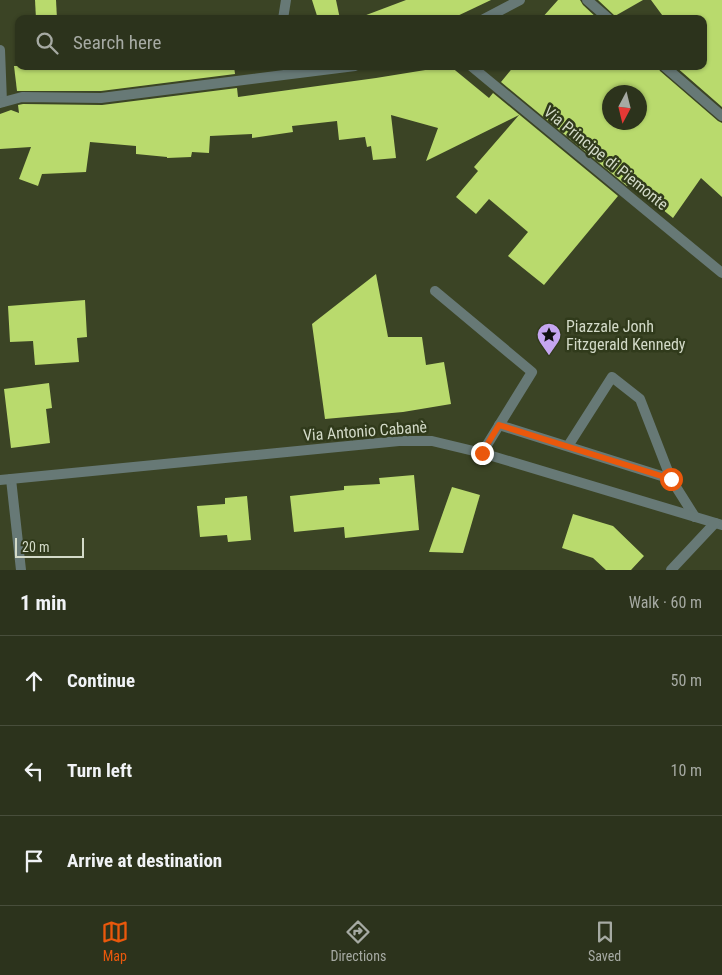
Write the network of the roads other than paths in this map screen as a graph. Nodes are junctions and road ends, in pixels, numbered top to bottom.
1 (286, 0) edge
2 (520, 0) edge
3 (587, 0) edge
4 (284, 15) edge
5 (492, 15) edge
6 (604, 15) edge
7 (0, 50) edge
8 (273, 70) edge
9 (327, 70) edge
10 (476, 70) edge
11 (669, 70) edge
12 (272, 78) junction
13 (1, 102) edge
14 (722, 116) edge
15 (722, 273) edge
16 (435, 290) dead end
17 (499, 425) junction
18 (568, 446) junction
19 (482, 453) junction
20 (671, 479) junction
21 (5, 480) edge
22 (695, 517) junction
23 (719, 524) edge
24 (21, 570) edge
25 (671, 570) edge

1 - 4 street
2 - 5 street
3 - 6 street
7 - 13 street
8 - 12 street
9 - 12 street
10 - 15 street, Via Principe di Piemonte
11 - 14 street
12 - 13 street
16 - 17 street
17 - 18 street
17 - 19 street
18 - 20 street
18 - 20 street
19 - 21 street, Via Antonio Cabanè
19 - 22 street, Via Antonio Cabanè
20 - 22 street
21 - 24 street
22 - 23 street, Via Antonio Cabanè
23 - 25 street

